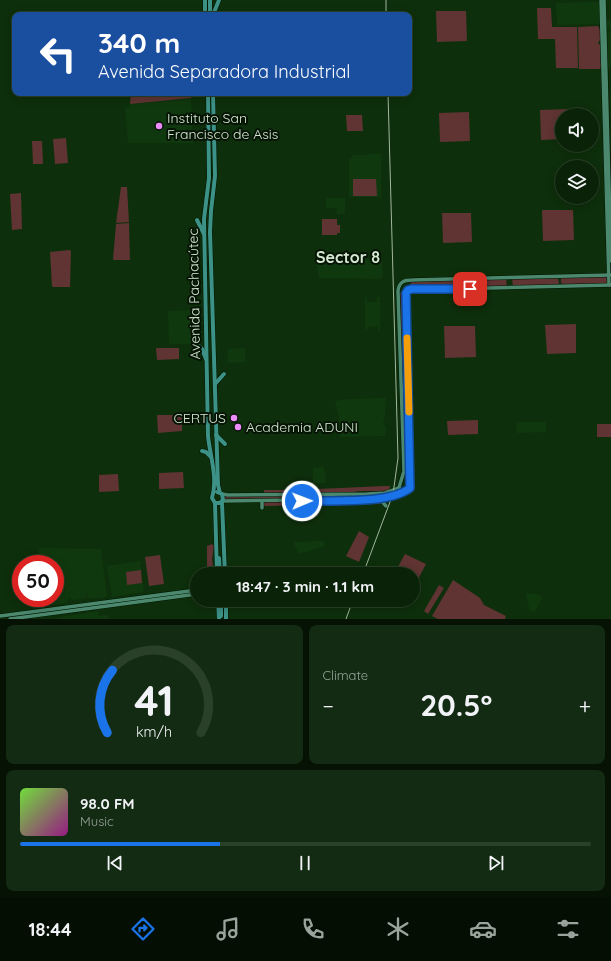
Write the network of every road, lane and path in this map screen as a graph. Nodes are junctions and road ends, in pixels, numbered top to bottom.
1 (205, 0) edge
2 (210, 0) edge
3 (219, 0) edge
4 (601, 0) edge
5 (604, 0) edge
6 (205, 12) edge
7 (212, 12) edge
8 (213, 12) edge
9 (208, 96) edge
10 (213, 96) edge
11 (208, 130) junction
12 (214, 130) junction
13 (197, 220) dead end
14 (204, 236) junction
15 (204, 241) junction
16 (211, 242) junction
17 (611, 261) edge
18 (610, 275) edge
19 (610, 285) edge
20 (408, 290) junction
21 (398, 291) junction
22 (206, 305) junction
23 (212, 305) junction
24 (199, 346) dead end
25 (207, 361) junction
26 (224, 374) dead end
27 (214, 385) junction
28 (216, 435) junction
29 (226, 444) dead end
30 (202, 451) dead end
31 (212, 458) junction
32 (411, 481) junction
33 (400, 484) junction
34 (263, 489) dead end
35 (404, 492) junction
36 (221, 493) junction
37 (341, 494) junction
38 (397, 494) junction
39 (213, 495) junction
40 (263, 495) junction
41 (380, 499) junction
42 (341, 500) junction
43 (262, 501) junction
44 (219, 503) junction
45 (386, 506) dead end
46 (262, 508) dead end
47 (217, 567) edge
48 (222, 567) edge
49 (190, 591) edge
50 (190, 595) edge
51 (219, 607) edge
52 (223, 607) edge
53 (41, 615) edge
54 (0, 616) edge
55 (10, 619) edge
56 (222, 619) edge

1 - 6 main road
2 - 7 main road
3 - 8 main road
4 - 18 main road
5 - 17 main road
9 - 11 main road, Avenida Pachacútec
10 - 12 main road, Avenida Pachacútec
11 - 12 main road
11 - 14 main road, Avenida Pachacútec
12 - 16 main road, Avenida Pachacútec
13 - 14 main road
14 - 15 main road, Avenida Pachacútec
15 - 16 main road
15 - 22 main road, Avenida Pachacútec
16 - 23 main road, Avenida Pachacútec
18 - 19 main road
18 - 21 main road
19 - 20 main road
20 - 21 main road
20 - 32 main road
21 - 33 main road
22 - 23 main road
22 - 25 main road, Avenida Pachacútec
23 - 27 main road, Avenida Pachacútec
24 - 25 main road
25 - 31 main road, Avenida Pachacútec
26 - 27 main road
27 - 28 main road, Avenida Pachacútec
28 - 29 main road
28 - 36 main road, Avenida Pachacútec
30 - 31 main road
31 - 39 main road, Avenida Pachacútec
32 - 33 main road
32 - 35 main road
33 - 35 main road
33 - 37 main road
33 - 38 main road
34 - 40 main road
35 - 38 main road
36 - 39 main road
36 - 40 main road
36 - 44 main road
37 - 40 main road
37 - 42 main road
38 - 41 main road
39 - 44 main road
41 - 42 main road
41 - 45 main road
42 - 43 main road
43 - 44 main road
43 - 46 main road
44 - 47 main road
44 - 48 main road
49 - 53 main road
50 - 53 main road
51 - 56 main road
52 - 56 main road
53 - 54 main road
53 - 55 main road

